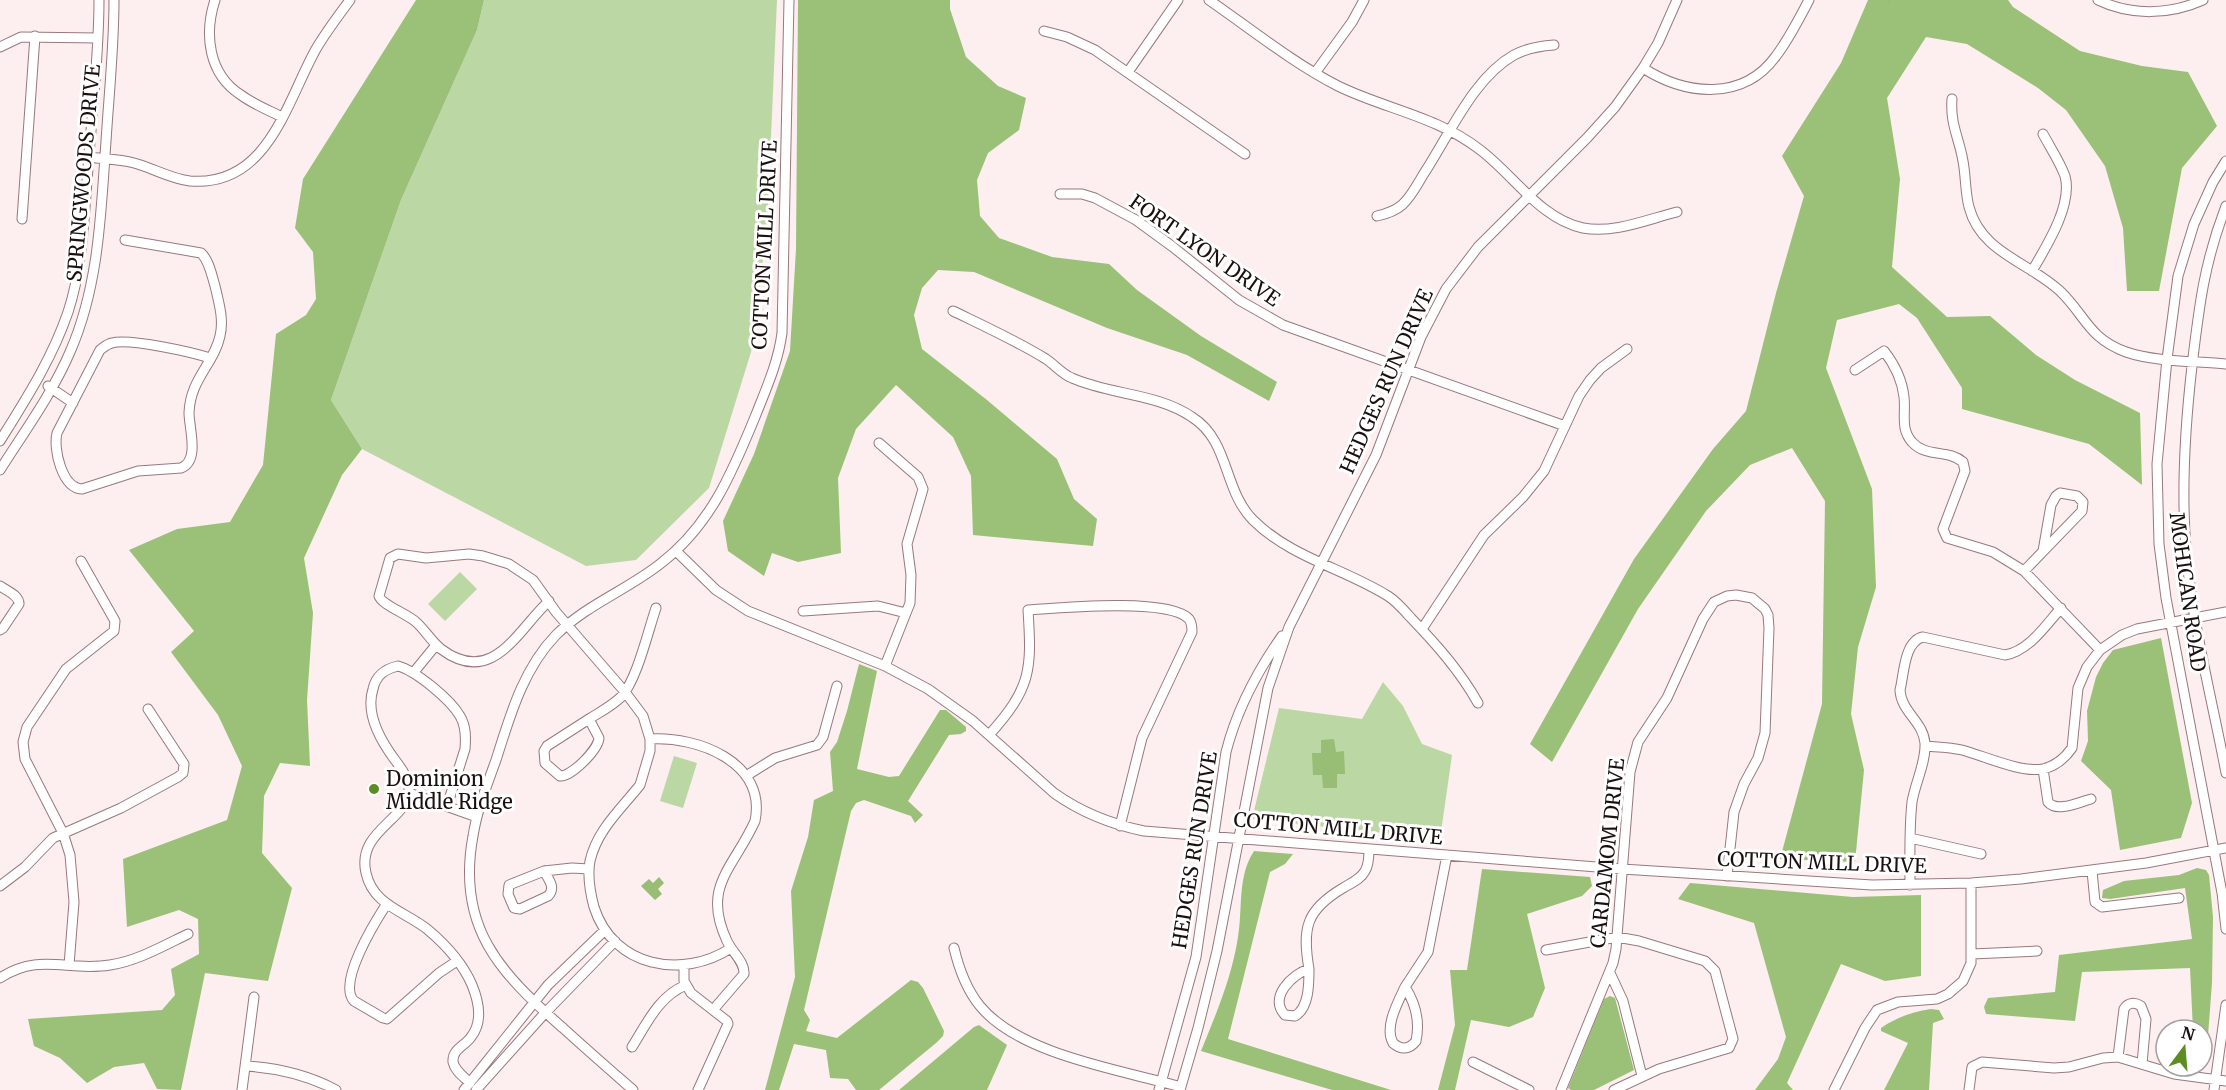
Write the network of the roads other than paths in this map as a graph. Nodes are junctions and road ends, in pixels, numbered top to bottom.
1 (99, 0) edge
2 (114, 0) edge
3 (215, 0) edge
4 (350, 0) edge
5 (789, 0) edge
6 (1178, 0) edge
7 (1209, 0) edge
8 (1364, 0) edge
9 (1677, 0) edge
10 (1809, 0) edge
11 (2098, 0) edge
12 (2203, 0) edge
13 (1044, 31) dead end
14 (35, 36) junction
15 (98, 38) junction
16 (1554, 45) dead end
17 (0, 47) edge
18 (1643, 68) junction
19 (1128, 72) junction
20 (1315, 73) junction
21 (1952, 99) dead end
22 (282, 117) junction
23 (1450, 131) junction
24 (2043, 134) dead end
25 (1245, 153) dead end
26 (88, 157) junction
27 (105, 159) junction
28 (2226, 160) edge
29 (1060, 194) dead end
30 (1531, 195) junction
31 (2226, 206) edge
32 (1677, 212) dead end
33 (1377, 216) dead end
34 (22, 219) dead end
35 (125, 240) dead end
36 (2032, 272) junction
37 (953, 311) dead end
38 (1627, 349) dead end
39 (210, 358) junction
40 (2167, 359) junction
41 (2193, 361) junction
42 (2226, 364) edge
43 (1409, 370) junction
44 (1855, 370) dead end
45 (39, 379) junction
46 (51, 388) junction
47 (73, 404) junction
48 (1565, 426) junction
49 (0, 441) edge
50 (879, 443) dead end
51 (0, 470) edge
52 (676, 551) junction
53 (2043, 551) junction
54 (81, 561) dead end
55 (1321, 563) junction
56 (2024, 571) junction
57 (0, 586) edge
58 (549, 601) junction
59 (656, 608) dead end
60 (2061, 608) junction
61 (803, 611) dead end
62 (2226, 612) edge
63 (906, 613) junction
64 (2196, 618) junction
65 (2171, 624) junction
66 (567, 625) junction
67 (1288, 627) junction
68 (1422, 629) junction
69 (0, 630) edge
70 (436, 645) junction
71 (2100, 650) junction
72 (885, 666) junction
73 (414, 672) junction
74 (837, 686) dead end
75 (625, 692) junction
76 (1478, 703) dead end
77 (148, 709) dead end
78 (590, 719) junction
79 (989, 735) junction
80 (650, 739) junction
81 (1925, 746) junction
82 (2043, 769) junction
83 (2226, 773) edge
84 (746, 776) junction
85 (409, 793) junction
86 (2091, 799) dead end
87 (447, 806) junction
88 (477, 817) junction
89 (1120, 826) junction
90 (63, 833) junction
91 (1215, 836) junction
92 (1238, 837) junction
93 (1910, 838) junction
94 (2226, 848) edge
95 (1370, 849) junction
96 (2214, 851) junction
97 (1981, 854) dead end
98 (1447, 855) junction
99 (589, 869) junction
100 (1622, 869) junction
101 (544, 871) junction
102 (2092, 871) junction
103 (1727, 876) junction
104 (1971, 883) junction
105 (1910, 885) junction
106 (0, 886) edge
107 (2179, 898) dead end
108 (386, 905) junction
109 (1203, 918) junction
110 (1222, 921) junction
111 (2226, 928) edge
112 (605, 930) junction
113 (188, 933) dead end
114 (1617, 937) junction
115 (615, 942) junction
116 (730, 948) junction
117 (954, 948) dead end
118 (1546, 950) dead end
119 (2037, 951) dead end
120 (1972, 954) junction
121 (457, 961) junction
122 (69, 965) junction
123 (684, 966) junction
124 (1309, 969) junction
125 (1610, 973) junction
126 (0, 978) edge
127 (686, 985) junction
128 (1405, 987) junction
129 (254, 997) dead end
130 (533, 1002) junction
131 (2226, 1005) edge
132 (713, 1010) junction
133 (545, 1012) junction
134 (632, 1047) dead end
135 (2118, 1057) junction
136 (1473, 1062) dead end
137 (2142, 1064) junction
138 (246, 1066) junction
139 (1642, 1076) junction
140 (2219, 1084) edge
141 (1160, 1086) edge
142 (470, 1088) edge
143 (1180, 1088) edge
144 (242, 1090) edge
145 (336, 1090) edge
146 (633, 1090) edge
147 (699, 1090) edge
148 (1529, 1090) edge
149 (1561, 1090) edge
150 (1614, 1090) edge
151 (1834, 1090) edge
152 (1969, 1090) edge

1 - 15 street, SPRINGWOODS DRIVE
2 - 27 street, SPRINGWOODS DRIVE
3 - 22 street
4 - 22 street
5 - 52 street, COTTON MILL DRIVE
6 - 19 street
7 - 20 street
8 - 20 street
9 - 18 street, HEDGES RUN DRIVE
10 - 18 street
11 - 12 street
13 - 19 street
14 - 15 street
14 - 17 street
14 - 34 street
15 - 26 street, SPRINGWOODS DRIVE
16 - 23 street
18 - 30 street, HEDGES RUN DRIVE
19 - 25 street
20 - 23 street
21 - 36 street
22 - 27 street
23 - 30 street
23 - 33 street
24 - 36 street
26 - 27 street
26 - 45 street, SPRINGWOODS DRIVE
27 - 46 street, SPRINGWOODS DRIVE
28 - 40 street, MOHICAN ROAD
29 - 43 street, FORT LYON DRIVE
30 - 32 street
30 - 43 street, HEDGES RUN DRIVE
31 - 41 street, MOHICAN ROAD
35 - 39 street
36 - 40 street
37 - 55 street
38 - 48 street
39 - 47 street
39 - 47 street
40 - 41 street
40 - 65 street, MOHICAN ROAD
41 - 42 street
41 - 64 street, MOHICAN ROAD
43 - 48 street, FORT LYON DRIVE
43 - 55 street, HEDGES RUN DRIVE
44 - 56 street
45 - 46 street
45 - 49 street, SPRINGWOODS DRIVE
46 - 47 street
46 - 51 street, SPRINGWOODS DRIVE
48 - 68 street
50 - 63 street
52 - 66 street
52 - 72 street, COTTON MILL DRIVE
53 - 53 street
53 - 56 street
54 - 90 street
55 - 67 street, HEDGES RUN DRIVE
55 - 68 street
56 - 60 street
57 - 69 street
58 - 66 street
58 - 70 street
58 - 70 street
59 - 75 street
60 - 71 street
60 - 81 street
61 - 63 street
62 - 64 street
63 - 72 street
64 - 65 street
64 - 83 street, MOHICAN ROAD
65 - 71 street
65 - 96 street, MOHICAN ROAD
66 - 75 street
66 - 88 street
67 - 91 street, HEDGES RUN DRIVE
67 - 92 street, HEDGES RUN DRIVE
68 - 76 street
70 - 73 street
71 - 82 street
72 - 79 street, COTTON MILL DRIVE
73 - 85 street
73 - 87 street
74 - 84 street
75 - 78 street
75 - 80 street
77 - 90 street
78 - 78 street
79 - 89 street, COTTON MILL DRIVE
79 - 89 street
80 - 84 street
80 - 99 street
81 - 82 street
81 - 93 street
82 - 86 street
84 - 116 street
85 - 87 street
85 - 108 street
87 - 88 street
88 - 130 street
89 - 91 street, COTTON MILL DRIVE
90 - 106 street
90 - 122 street
91 - 92 street, COTTON MILL DRIVE
91 - 109 street, HEDGES RUN DRIVE
92 - 95 street, COTTON MILL DRIVE
92 - 110 street, HEDGES RUN DRIVE
93 - 97 street
93 - 105 street
94 - 96 street, COTTON MILL DRIVE
95 - 98 street, COTTON MILL DRIVE
95 - 124 street
96 - 102 street, COTTON MILL DRIVE
96 - 111 street, MOHICAN ROAD
98 - 100 street, COTTON MILL DRIVE
98 - 128 street
99 - 101 street
99 - 112 street
100 - 103 street, COTTON MILL DRIVE
100 - 103 street, CARDAMOM DRIVE
100 - 114 street, CARDAMOM DRIVE
101 - 101 street
102 - 104 street, COTTON MILL DRIVE
102 - 107 street
103 - 105 street, COTTON MILL DRIVE
104 - 105 street, COTTON MILL DRIVE
104 - 120 street
108 - 121 street
108 - 121 street
109 - 110 street
109 - 141 street, HEDGES RUN DRIVE
110 - 143 street, HEDGES RUN DRIVE
112 - 115 street
112 - 130 street
113 - 122 street
114 - 118 street
114 - 125 street, CARDAMOM DRIVE
114 - 139 street
115 - 123 street
115 - 133 street
116 - 123 street
116 - 132 street
117 - 141 street
119 - 120 street
120 - 151 street
121 - 142 street
122 - 126 street
123 - 127 street
124 - 124 street
125 - 139 street
125 - 149 street, CARDAMOM DRIVE
127 - 132 street
127 - 134 street
128 - 128 street
129 - 138 street
130 - 133 street
130 - 142 street
131 - 140 street
132 - 147 street
133 - 142 street
133 - 146 street
135 - 137 street
135 - 137 street
135 - 152 street
136 - 148 street
137 - 140 street
138 - 144 street
138 - 145 street
139 - 150 street
141 - 143 street

